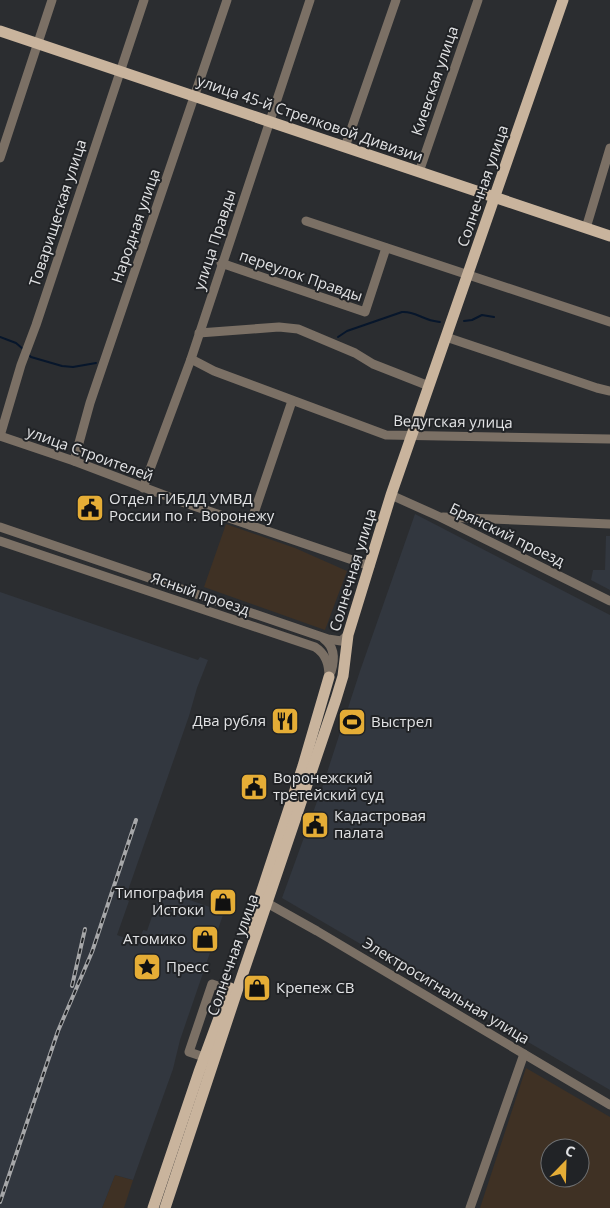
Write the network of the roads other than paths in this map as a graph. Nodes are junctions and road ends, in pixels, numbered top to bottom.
1 (52, 0) edge
2 (144, 0) edge
3 (227, 0) edge
4 (310, 0) edge
5 (396, 0) edge
6 (478, 0) edge
7 (563, 0) edge
8 (0, 31) edge
9 (38, 44) junction
10 (120, 71) junction
11 (195, 96) junction
12 (269, 121) junction
13 (345, 147) junction
14 (610, 148) edge
15 (0, 158) edge
16 (419, 172) junction
17 (496, 197) junction
18 (306, 221) dead end
19 (586, 228) junction
20 (610, 236) edge
21 (386, 248) junction
22 (222, 263) junction
23 (468, 275) junction
24 (610, 322) edge
25 (199, 334) junction
26 (446, 337) junction
27 (191, 359) junction
28 (429, 386) junction
29 (610, 391) edge
30 (292, 401) junction
31 (412, 435) junction
32 (0, 436) edge
33 (610, 439) edge
34 (74, 461) junction
35 (144, 488) junction
36 (391, 495) junction
37 (440, 517) junction
38 (610, 524) edge
39 (250, 525) junction
40 (0, 527) edge
41 (0, 541) edge
42 (370, 566) junction
43 (610, 601) edge
44 (348, 635) junction
45 (322, 637) junction
46 (329, 677) junction
47 (263, 902) junction
48 (229, 990) junction
49 (524, 1054) junction
50 (204, 1057) junction
51 (610, 1105) edge
52 (153, 1208) edge
53 (165, 1208) edge
54 (470, 1208) edge

1 - 9 street
2 - 10 street, Товарищеская улица
3 - 11 street, Народная улица
4 - 12 street, улица Правды
5 - 13 street
6 - 16 street, Киевская улица
7 - 17 main road, Солнечная улица
8 - 9 main road, улица 45-й Стрелковой Дивизии
9 - 10 main road, улица 45-й Стрелковой Дивизии
9 - 15 street
10 - 11 main road, улица 45-й Стрелковой Дивизии
10 - 32 street, Товарищеская улица
11 - 12 main road, улица 45-й Стрелковой Дивизии
11 - 34 street, Народная улица
12 - 13 main road, улица 45-й Стрелковой Дивизии
12 - 22 street, улица Правды
13 - 16 main road, улица 45-й Стрелковой Дивизии
14 - 19 street
16 - 17 main road, улица 45-й Стрелковой Дивизии
17 - 19 main road, улица 45-й Стрелковой Дивизии
17 - 23 main road, Солнечная улица
18 - 21 street
19 - 20 main road, улица 45-й Стрелковой Дивизии
21 - 22 street, переулок Правды
21 - 23 street
22 - 25 street, улица Правды
23 - 24 street
23 - 26 main road, Солнечная улица
25 - 27 street, улица Правды
25 - 28 street
26 - 28 main road, Солнечная улица
26 - 29 street
27 - 30 street, Ведугская улица
27 - 35 street, улица Правды
28 - 31 main road, Солнечная улица
30 - 31 street, Ведугская улица
30 - 39 street
31 - 33 street, Ведугская улица
31 - 36 main road, Солнечная улица
32 - 34 street, улица Строителей
34 - 35 street, улица Строителей
35 - 39 street, улица Строителей
36 - 37 street, Брянский проезд
36 - 42 main road, Солнечная улица
37 - 38 street
37 - 43 street, Брянский проезд
39 - 42 street, улица Строителей
40 - 45 street, Ясный проезд
41 - 46 street, Ясный проезд
42 - 44 main road, Солнечная улица
44 - 45 street, Ясный проезд
44 - 47 main road, Солнечная улица
45 - 46 street
46 - 47 main road, Солнечная улица
47 - 48 main road, Солнечная улица
47 - 49 street, Электросигнальная улица
47 - 53 main road, Солнечная улица
48 - 50 main road, Солнечная улица
48 - 50 street
49 - 51 street, Электросигнальная улица
49 - 54 street
50 - 52 main road, Солнечная улица

